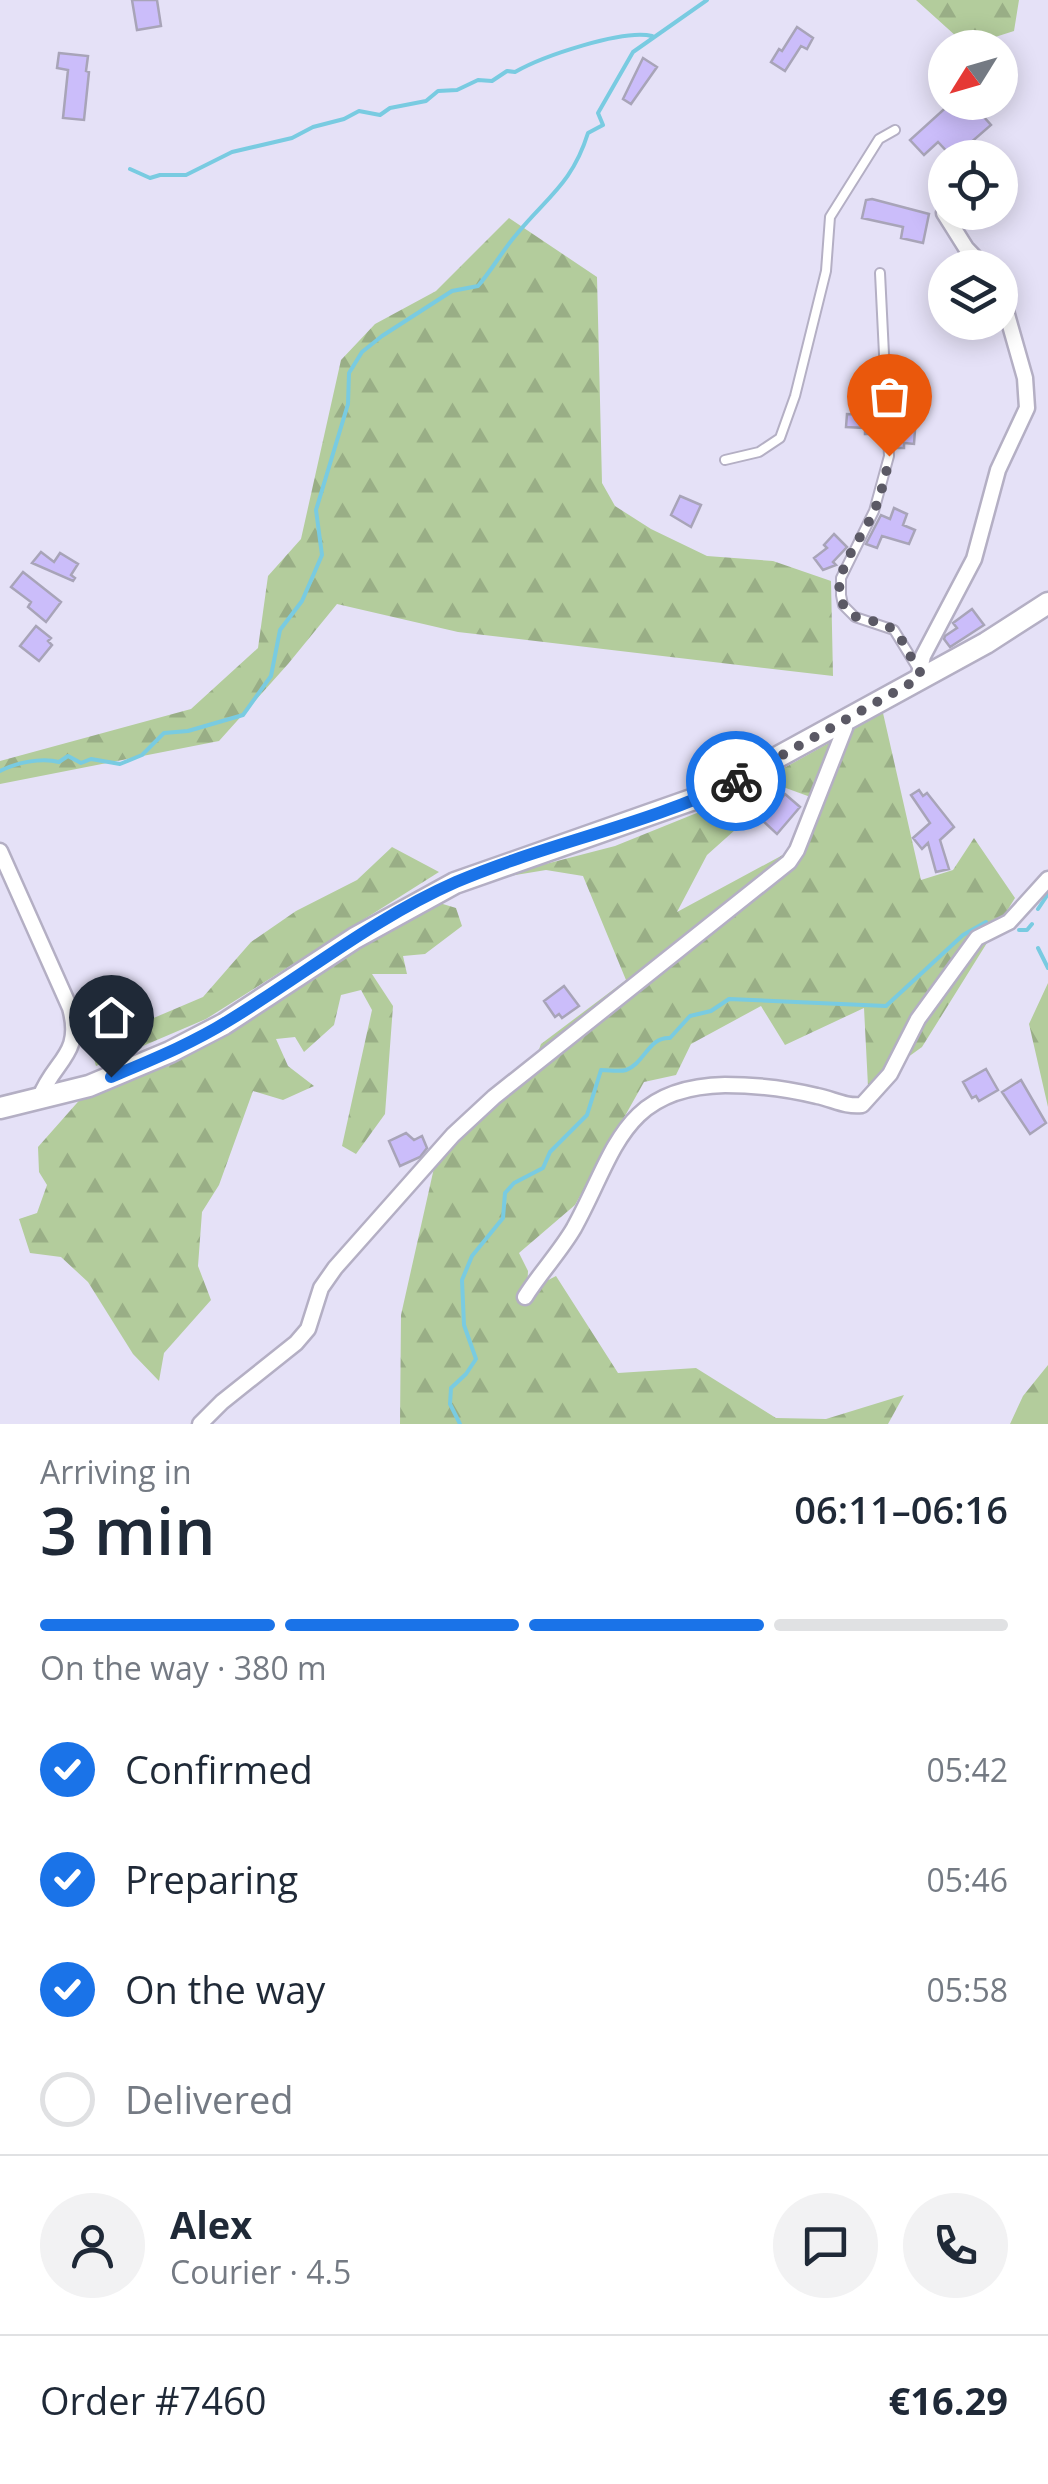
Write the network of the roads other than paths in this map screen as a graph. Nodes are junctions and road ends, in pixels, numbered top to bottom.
1 (895, 130) dead end
2 (880, 273) dead end
3 (1014, 340) edge
4 (725, 460) dead end
5 (1048, 603) edge
6 (919, 675) junction
7 (844, 722) junction
8 (0, 851) edge
9 (1048, 879) edge
10 (40, 1098) junction
11 (0, 1108) edge
12 (525, 1297) dead end
13 (200, 1424) edge

1 - 4 lane
2 - 6 lane
3 - 6 street
5 - 6 street
6 - 7 street
7 - 10 street
7 - 13 street
8 - 10 street
9 - 12 street
10 - 11 street

